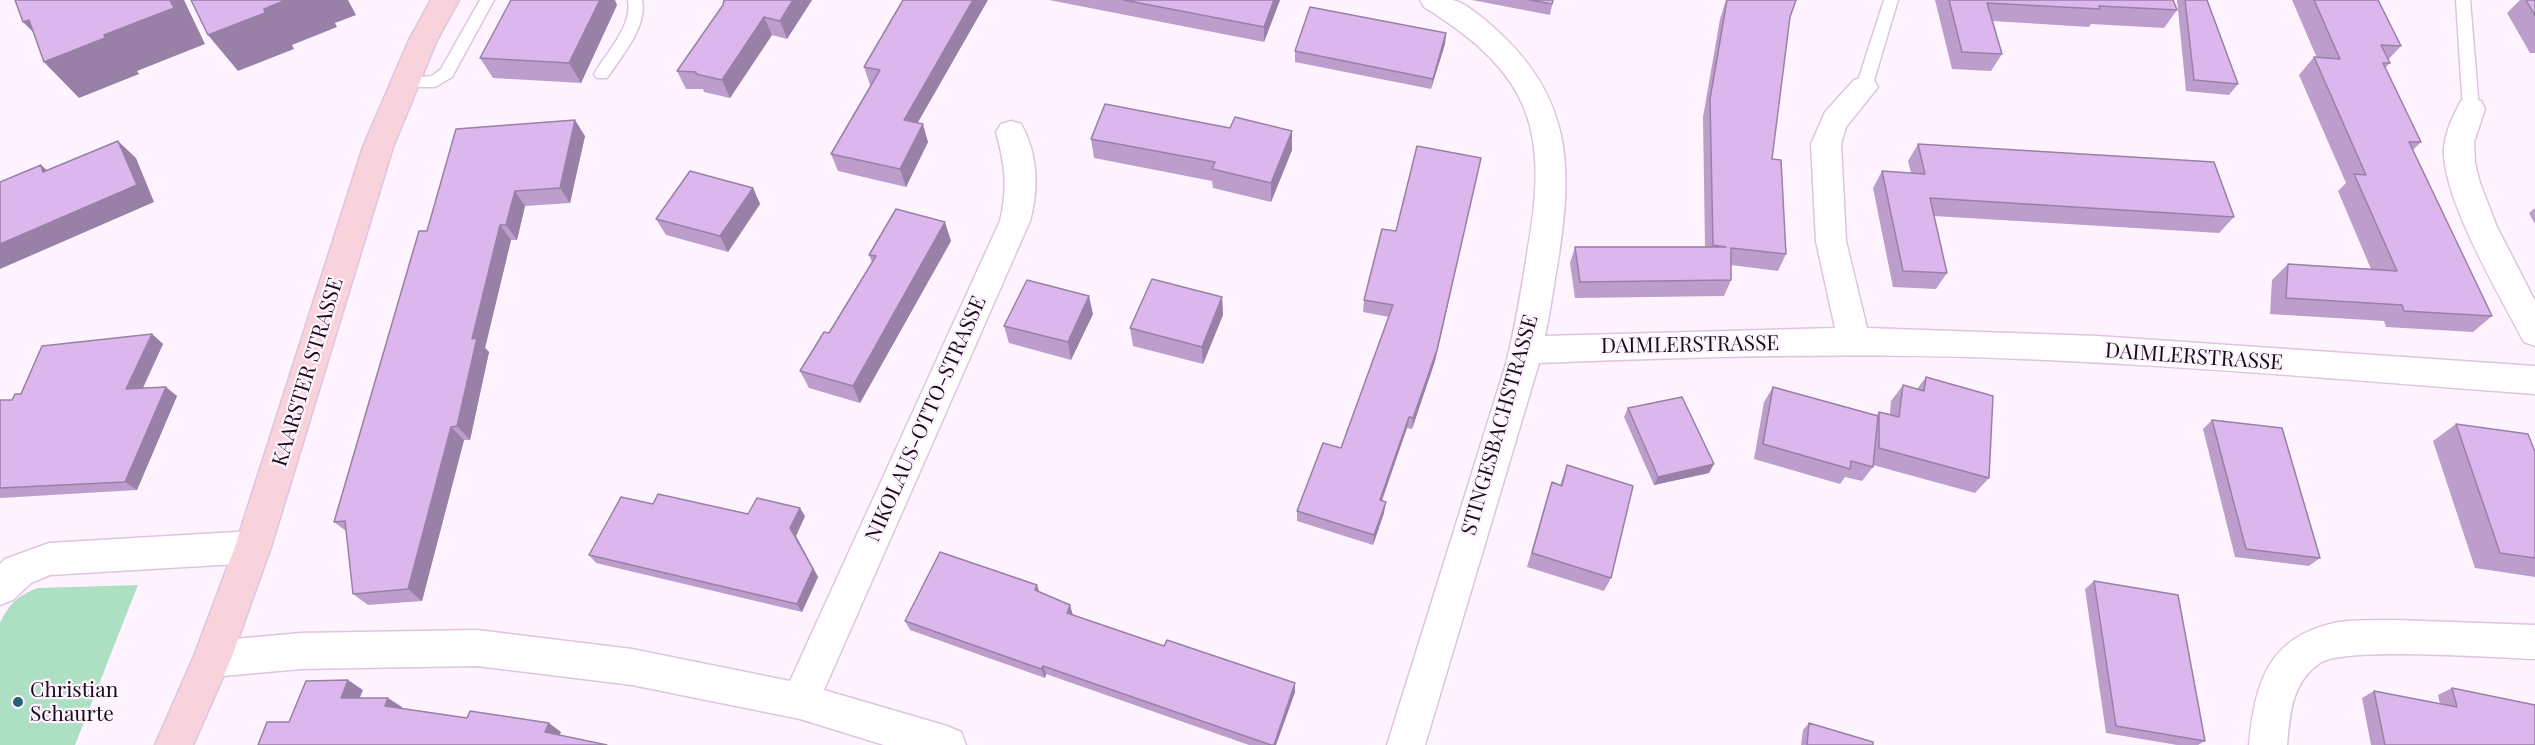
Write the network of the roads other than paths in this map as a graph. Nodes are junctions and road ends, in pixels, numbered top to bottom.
1 (445, 0) edge
2 (487, 0) edge
3 (634, 0) edge
4 (1434, 0) edge
5 (1891, 0) edge
6 (2463, 0) edge
7 (602, 74) dead end
8 (405, 82) junction
9 (1864, 87) joint
10 (2471, 109) joint
11 (1011, 132) dead end
12 (2535, 333) edge
13 (1854, 342) junction
14 (1526, 350) junction
15 (2535, 380) edge
16 (253, 547) junction
17 (0, 588) edge
18 (2535, 642) edge
19 (212, 659) junction
20 (800, 701) junction
21 (174, 745) edge
22 (947, 745) edge
23 (1406, 745) edge
24 (2268, 745) edge

1 - 8 main road, KAARSTER STRASSE
2 - 8 lane
3 - 7 lane
4 - 14 street, STINGESBACHSTRASSE
5 - 9 lane
6 - 10 lane
8 - 16 main road, KAARSTER STRASSE
9 - 13 street
10 - 12 street
11 - 20 street, NIKOLAUS-OTTO-STRASSE
13 - 14 street, DAIMLERSTRASSE
13 - 15 street, DAIMLERSTRASSE
14 - 23 street, STINGESBACHSTRASSE
16 - 17 street
16 - 19 main road, KAARSTER STRASSE
18 - 24 street
19 - 20 street
19 - 21 main road, KAARSTER STRASSE
20 - 22 street

